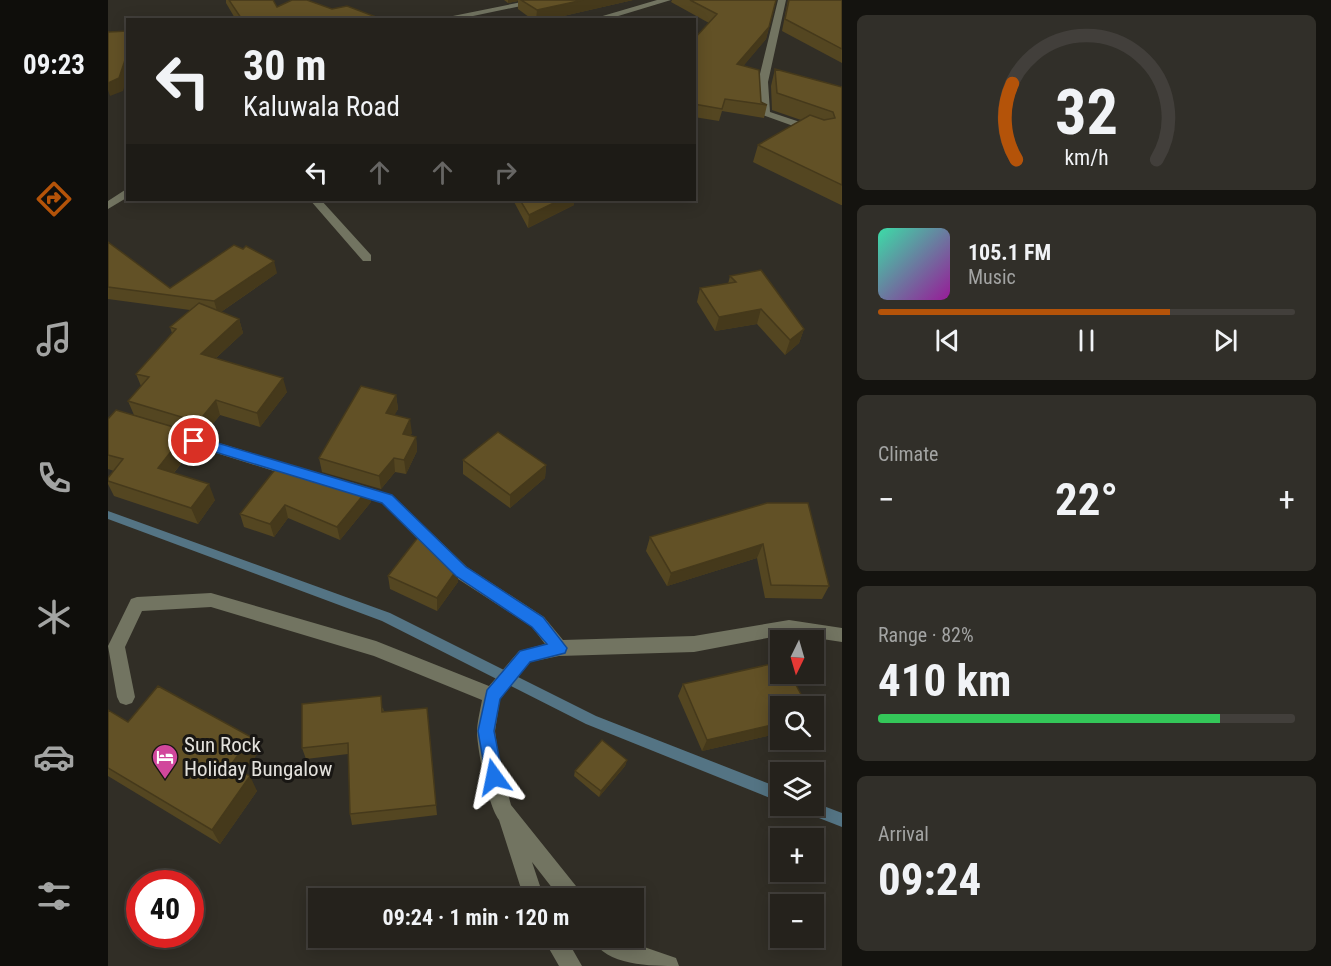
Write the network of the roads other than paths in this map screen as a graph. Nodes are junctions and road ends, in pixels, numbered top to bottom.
1 (546, 0) edge
2 (667, 0) edge
3 (782, 0) edge
4 (650, 2) edge
5 (448, 18) edge
6 (599, 18) edge
7 (823, 133) edge
8 (126, 192) edge
9 (316, 201) edge
10 (108, 206) edge
11 (367, 258) dead end
12 (153, 428) edge
13 (309, 475) edge
14 (331, 482) edge
15 (842, 635) edge
16 (560, 648) junction
17 (496, 691) junction
18 (126, 696) dead end
19 (503, 810) junction
20 (530, 888) edge
21 (565, 888) edge
22 (560, 948) edge
23 (617, 948) edge
24 (571, 966) edge
25 (668, 966) edge

1 - 5 street
2 - 4 street
3 - 7 street
4 - 6 street
8 - 10 street
9 - 11 street
12 - 13 street
14 - 16 street
15 - 16 street
16 - 17 street
17 - 18 street
17 - 19 street
19 - 20 street
19 - 21 street
22 - 24 street
23 - 25 street

